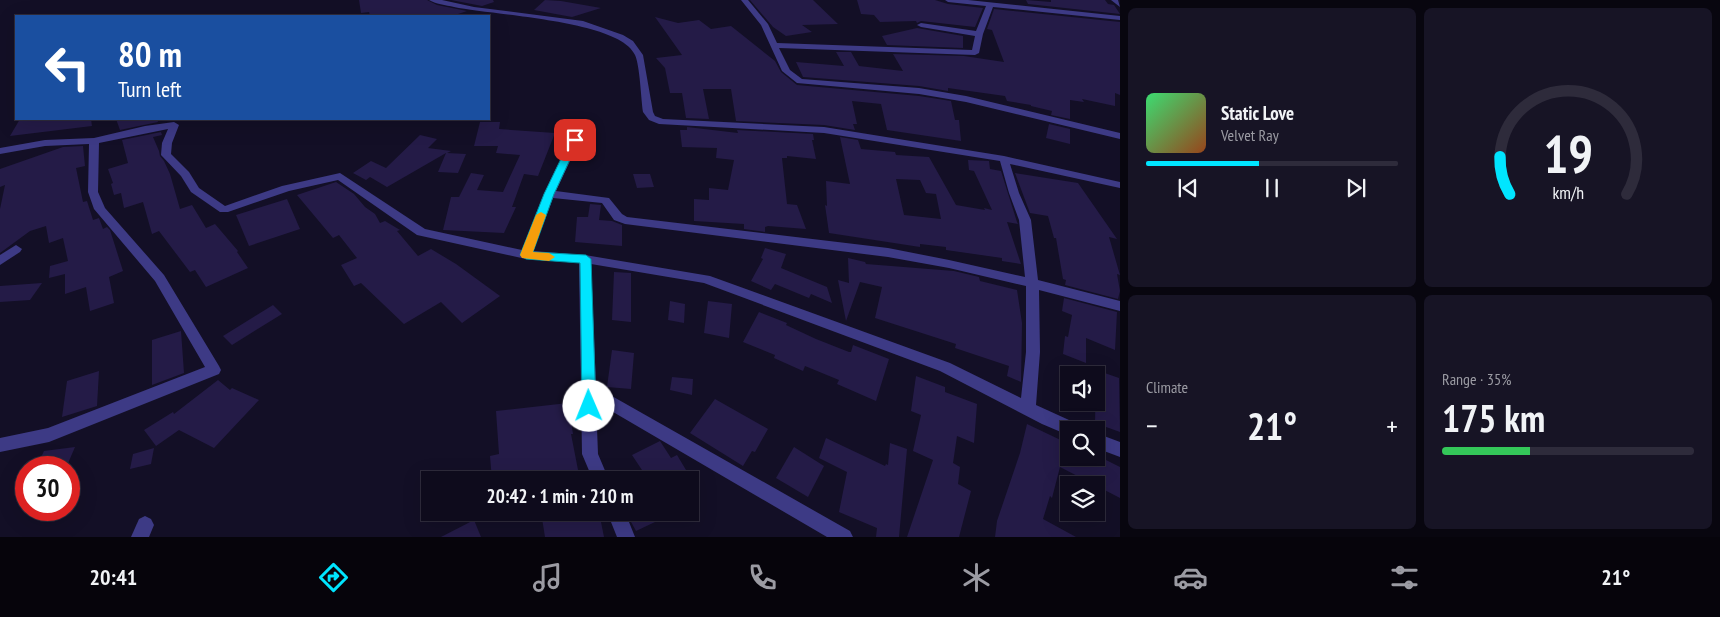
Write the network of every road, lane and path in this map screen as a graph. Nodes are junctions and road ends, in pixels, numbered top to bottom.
1 (432, 0) edge
2 (744, 0) edge
3 (948, 0) edge
4 (1114, 0) edge
5 (990, 5) junction
6 (1120, 5) edge
7 (1120, 18) edge
8 (921, 25) dead end
9 (979, 34) junction
10 (774, 45) junction
11 (579, 131) dead end
12 (1120, 136) edge
13 (94, 141) junction
14 (0, 151) edge
15 (1004, 159) junction
16 (1120, 184) edge
17 (549, 194) junction
18 (16, 249) dead end
19 (526, 255) junction
20 (586, 259) junction
21 (0, 262) edge
22 (1032, 284) junction
23 (1120, 306) edge
24 (588, 390) junction
25 (1028, 408) junction
26 (1060, 423) edge
27 (1105, 444) edge
28 (0, 445) edge
29 (1120, 450) edge
30 (597, 471) edge
31 (620, 521) edge
32 (626, 537) edge
33 (844, 537) edge

1 - 15 street
2 - 10 street
3 - 5 street
4 - 6 street
5 - 7 street
5 - 9 street
8 - 9 street
9 - 10 street
10 - 12 street
11 - 17 street
13 - 14 street
13 - 19 street
13 - 28 street
15 - 16 street
15 - 22 street
17 - 19 street
17 - 22 street
18 - 21 street
19 - 20 street
20 - 24 street
20 - 25 street
22 - 23 street
22 - 25 street
24 - 30 street
24 - 33 street
25 - 26 street
27 - 29 street
31 - 32 street

